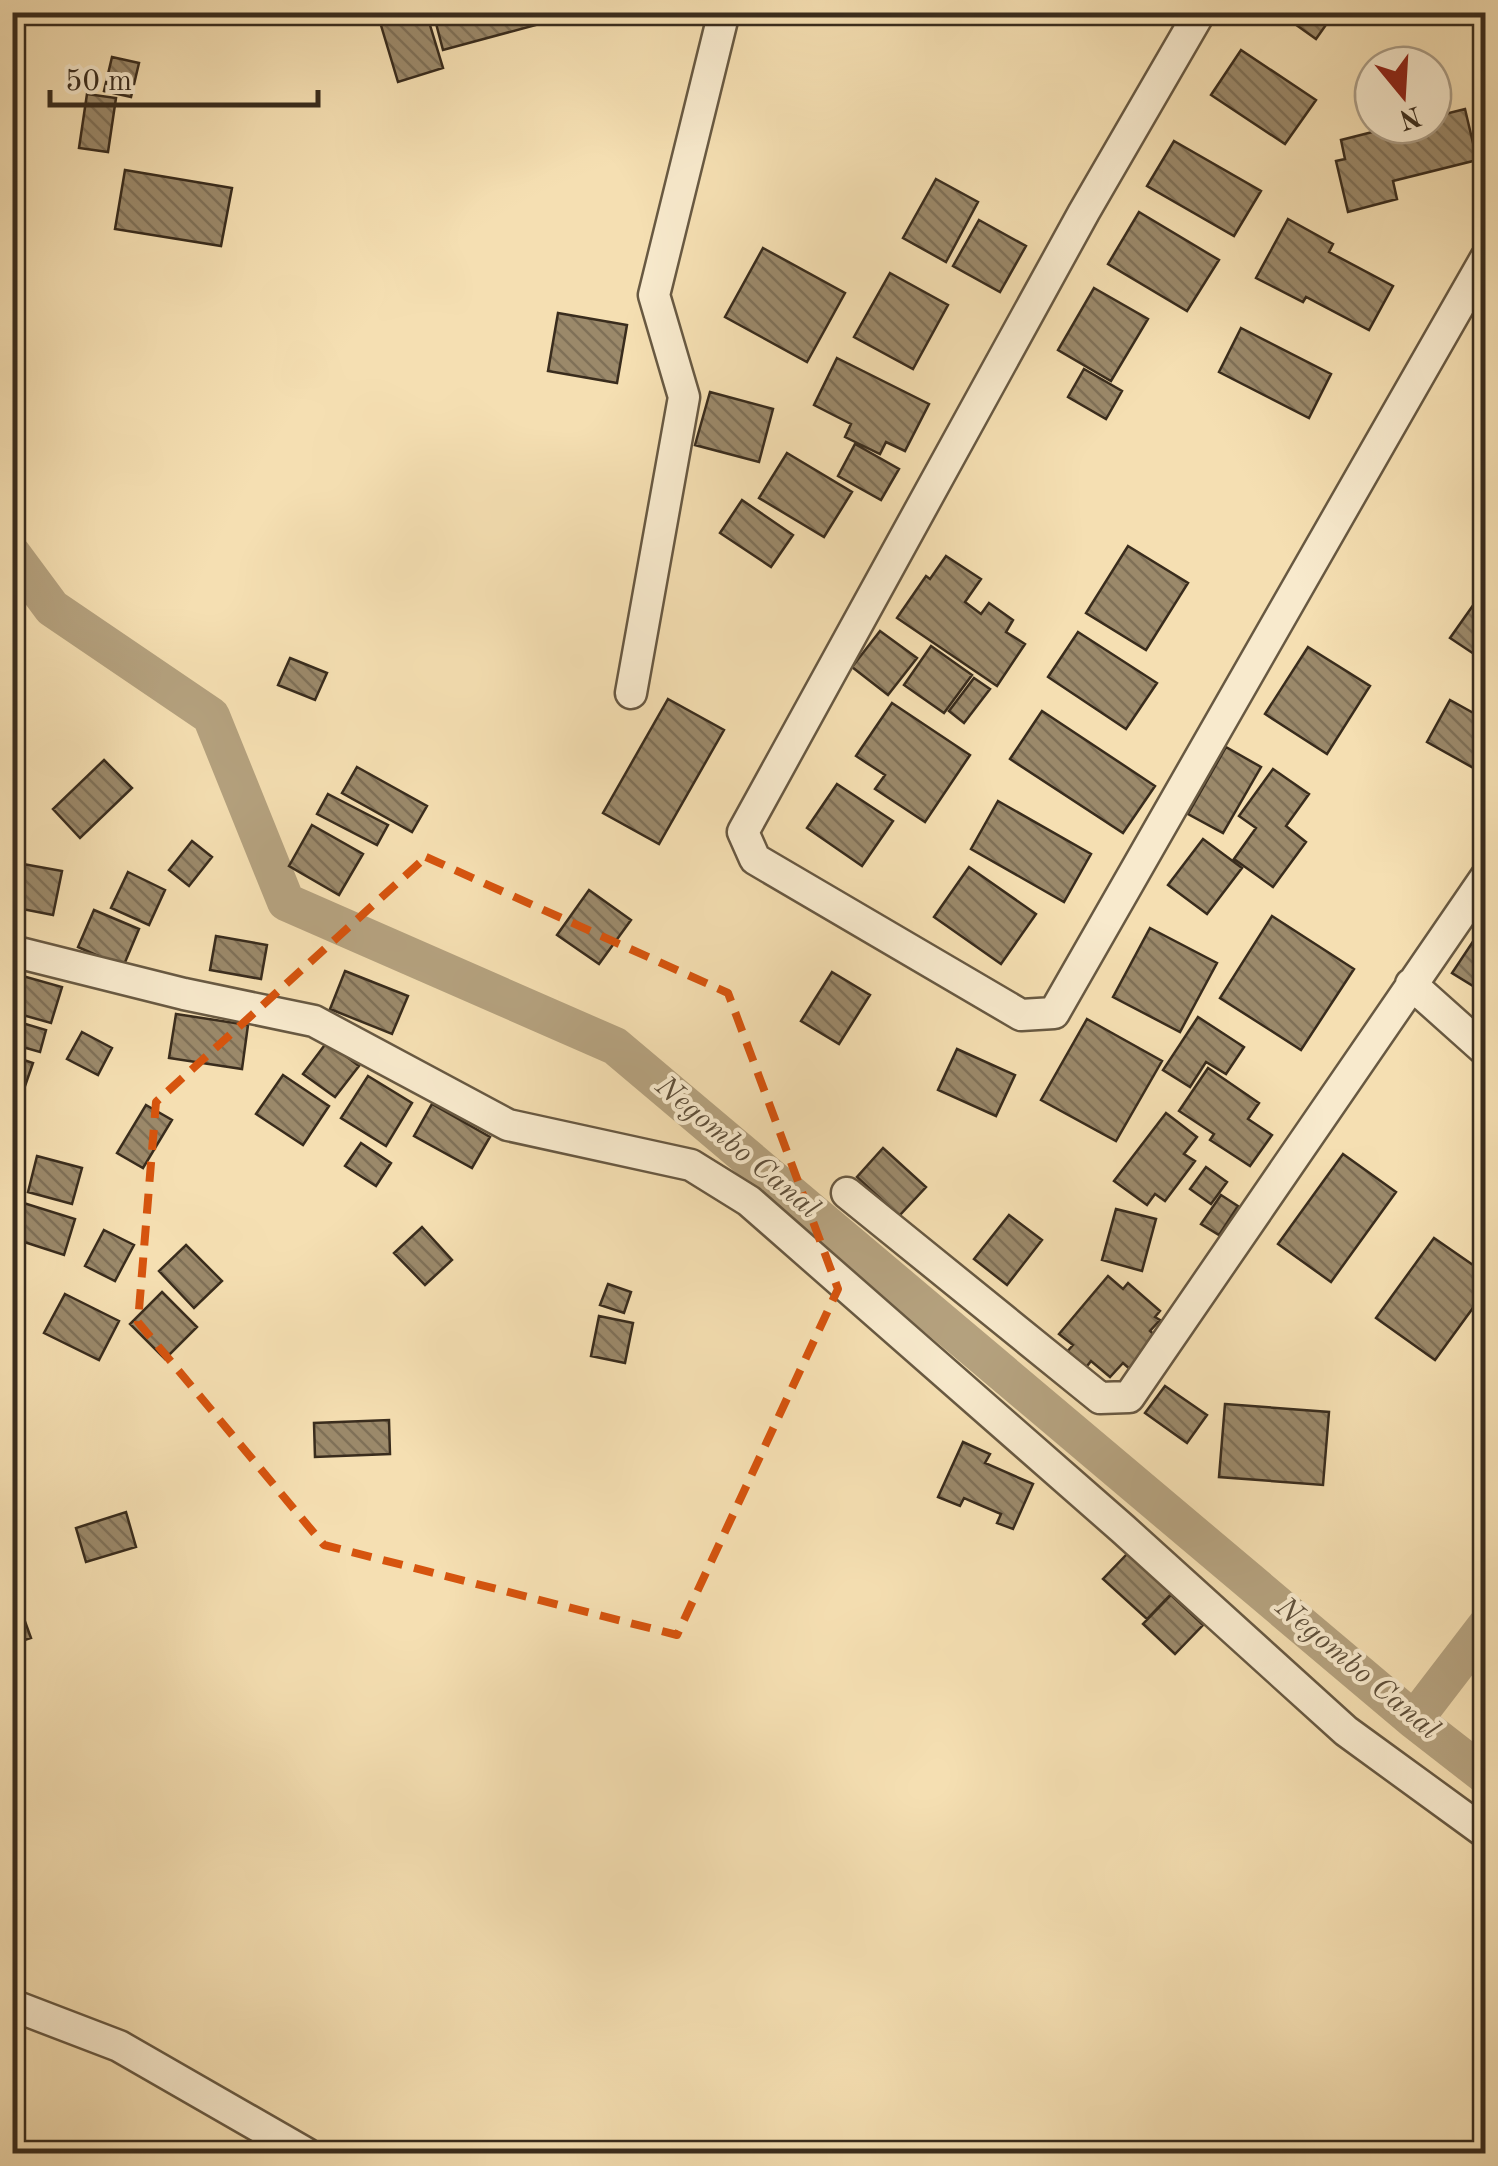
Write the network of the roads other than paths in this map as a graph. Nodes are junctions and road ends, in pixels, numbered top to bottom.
1 (724, 12) edge
2 (1200, 12) edge
3 (1486, 258) edge
4 (631, 693) dead end
5 (1486, 877) edge
6 (12, 951) edge
7 (1410, 984) junction
8 (1486, 1051) edge
9 (847, 1192) dead end
10 (1486, 1833) edge
11 (12, 2005) edge
12 (307, 2154) edge

1 - 4 street
2 - 3 street
5 - 7 street
6 - 10 street
7 - 8 street
7 - 9 street
11 - 12 street

